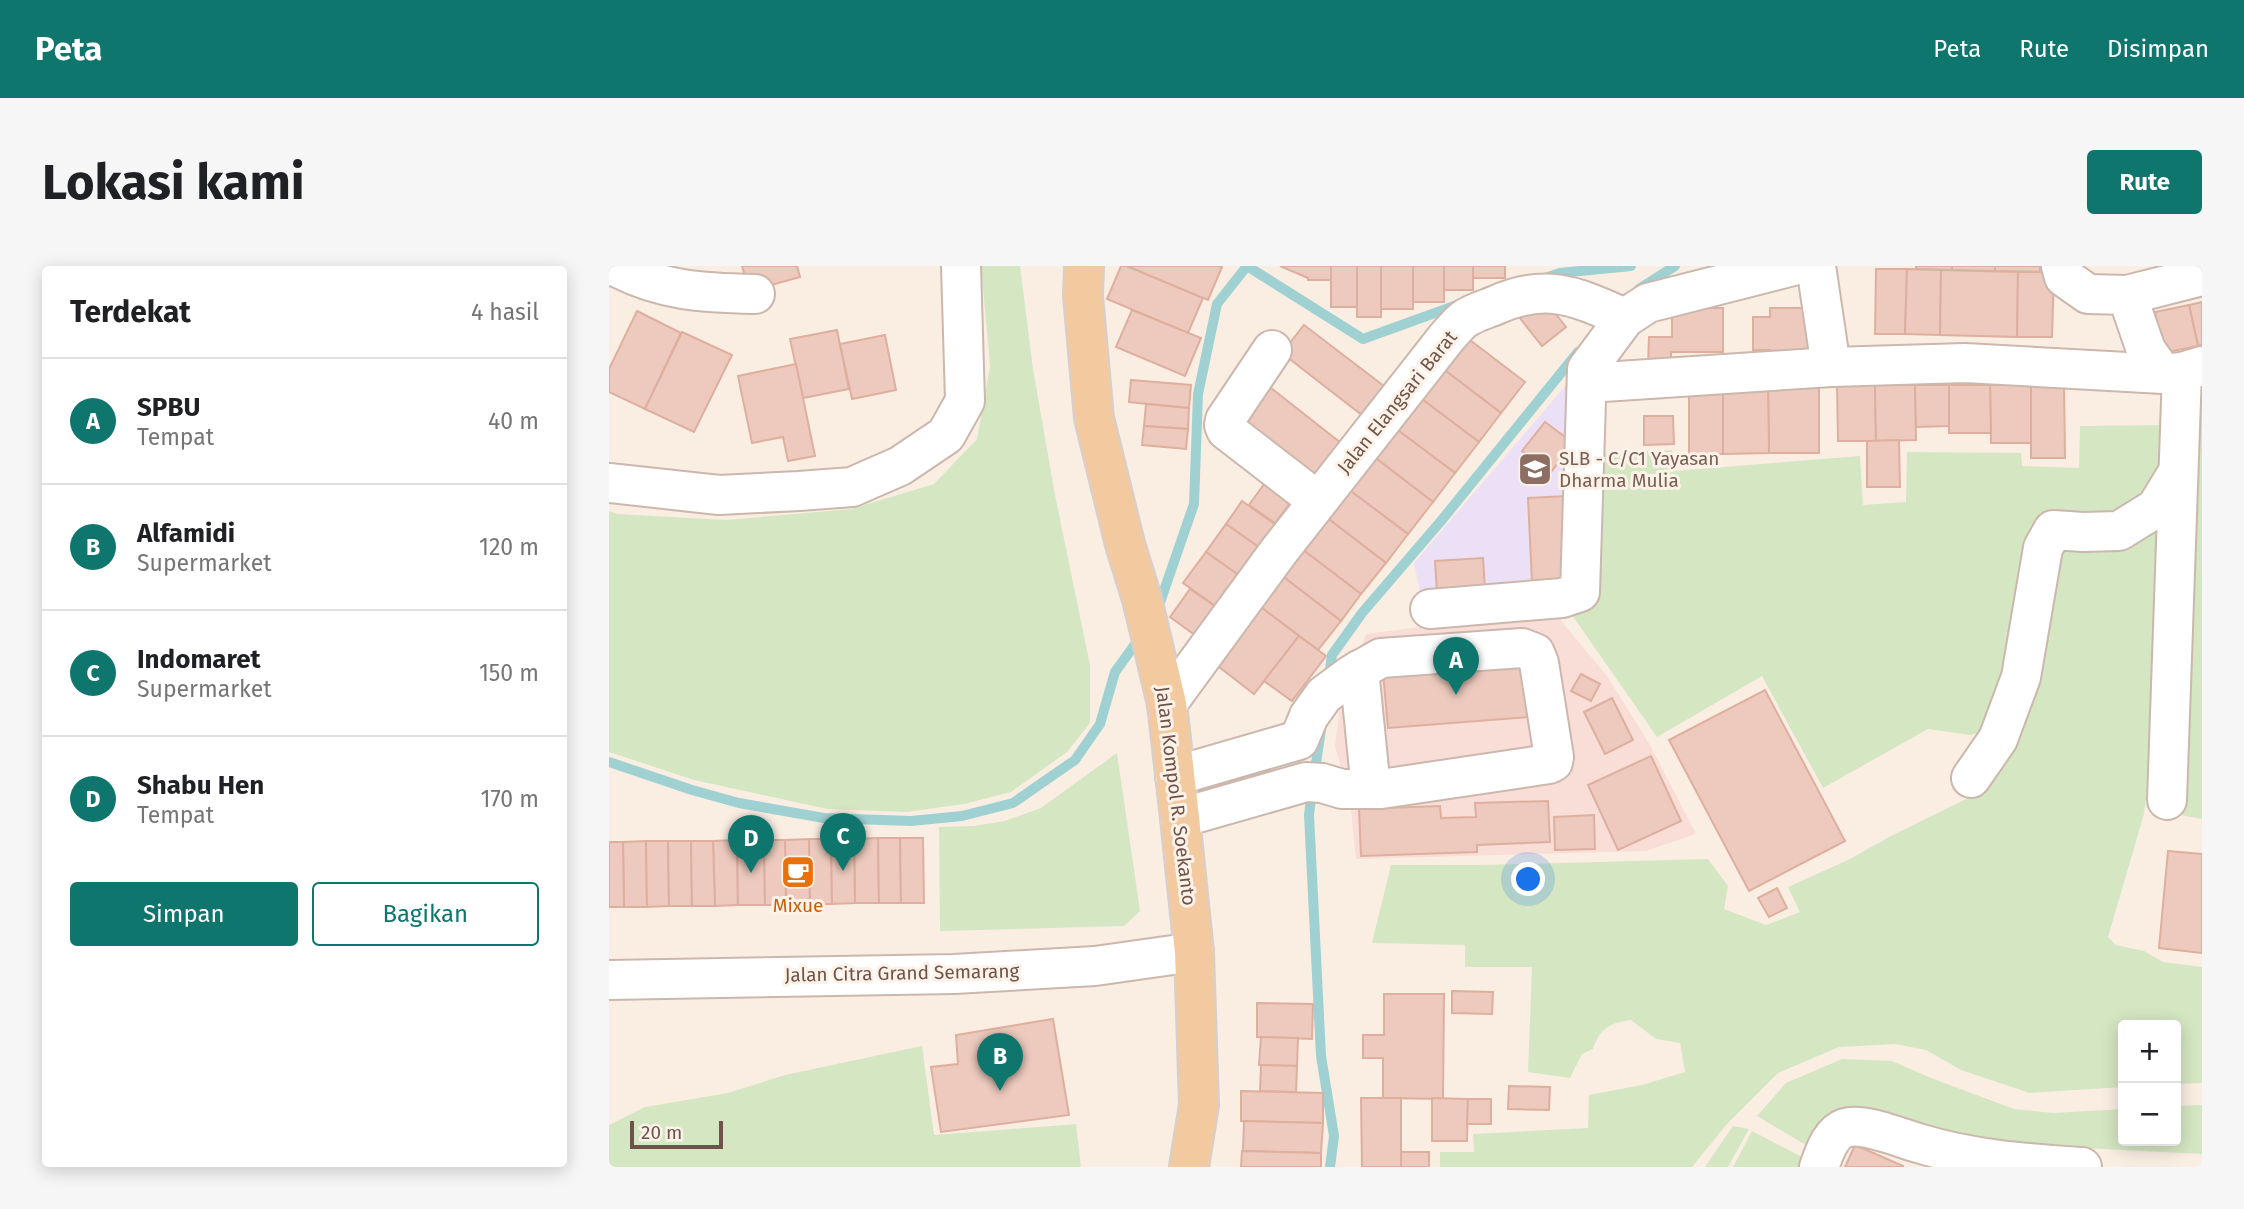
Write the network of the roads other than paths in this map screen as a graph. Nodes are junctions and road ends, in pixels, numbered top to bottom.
1 (614, 266) edge
2 (961, 266) edge
3 (1084, 266) edge
4 (1793, 266) edge
5 (1816, 266) edge
6 (2061, 266) edge
7 (2202, 276) edge
8 (755, 294) dead end
9 (2127, 295) junction
10 (1612, 312) junction
11 (1272, 350) dead end
12 (1831, 367) junction
13 (2183, 371) edge
14 (1587, 383) junction
15 (2178, 472) junction
16 (609, 483) edge
17 (1318, 501) junction
18 (1430, 609) dead end
19 (1339, 684) junction
20 (1167, 704) junction
21 (1175, 776) junction
22 (1971, 778) dead end
23 (1371, 789) junction
24 (2167, 800) dead end
25 (1180, 818) junction
26 (1194, 952) junction
27 (609, 980) edge
28 (1189, 1167) edge
29 (1819, 1167) edge
30 (2082, 1167) edge

1 - 8 street
2 - 16 street
3 - 20 main road, Jalan Kompol R. Soekanto
4 - 10 street
5 - 12 street
6 - 9 street
7 - 9 street
9 - 13 street
10 - 14 street
10 - 17 street, Jalan Elangsari Barat
11 - 17 street
12 - 13 street
12 - 14 street
13 - 15 street
14 - 18 street
15 - 22 street
15 - 24 street
17 - 20 street, Jalan Elangsari Barat
19 - 21 street
19 - 23 street
19 - 23 street
20 - 21 main road, Jalan Kompol R. Soekanto
21 - 25 main road, Jalan Kompol R. Soekanto
23 - 25 street
25 - 26 main road, Jalan Kompol R. Soekanto
26 - 27 street, Jalan Citra Grand Semarang
26 - 28 main road, Jalan Kompol R. Soekanto
29 - 30 street

